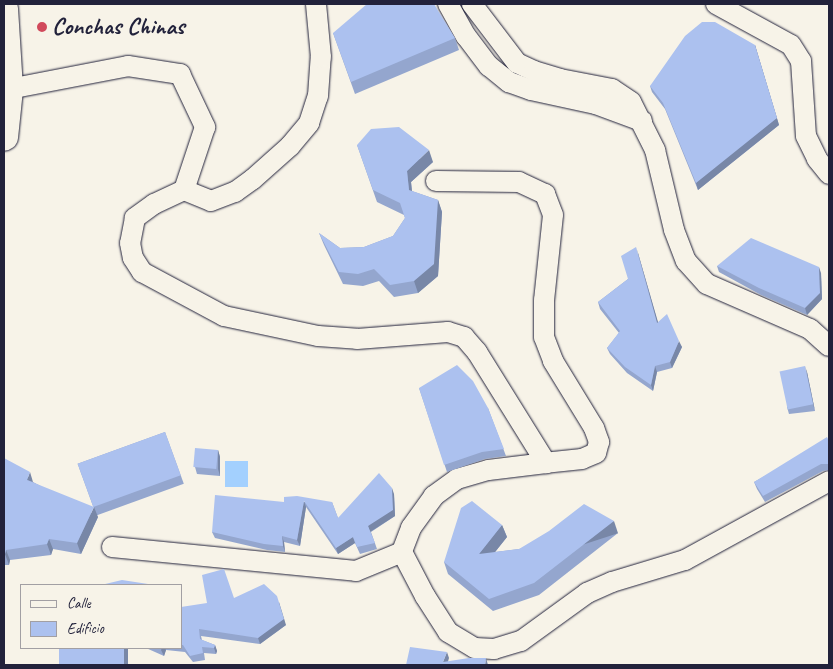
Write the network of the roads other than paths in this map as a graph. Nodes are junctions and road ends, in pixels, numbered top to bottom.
1 (316, 4) edge
2 (448, 4) edge
3 (472, 4) edge
4 (716, 4) edge
5 (4, 9) edge
6 (9, 89) junction
7 (642, 121) junction
8 (5, 124) edge
9 (829, 174) edge
10 (436, 181) dead end
11 (184, 190) junction
12 (829, 346) edge
13 (546, 463) junction
14 (829, 481) edge
15 (112, 547) dead end
16 (402, 552) junction

1 - 11 street
2 - 7 street
3 - 7 street
4 - 9 street
5 - 6 highway
6 - 8 highway
6 - 11 street
7 - 12 street
10 - 13 street
11 - 13 street
13 - 16 street
14 - 16 street
15 - 16 street

